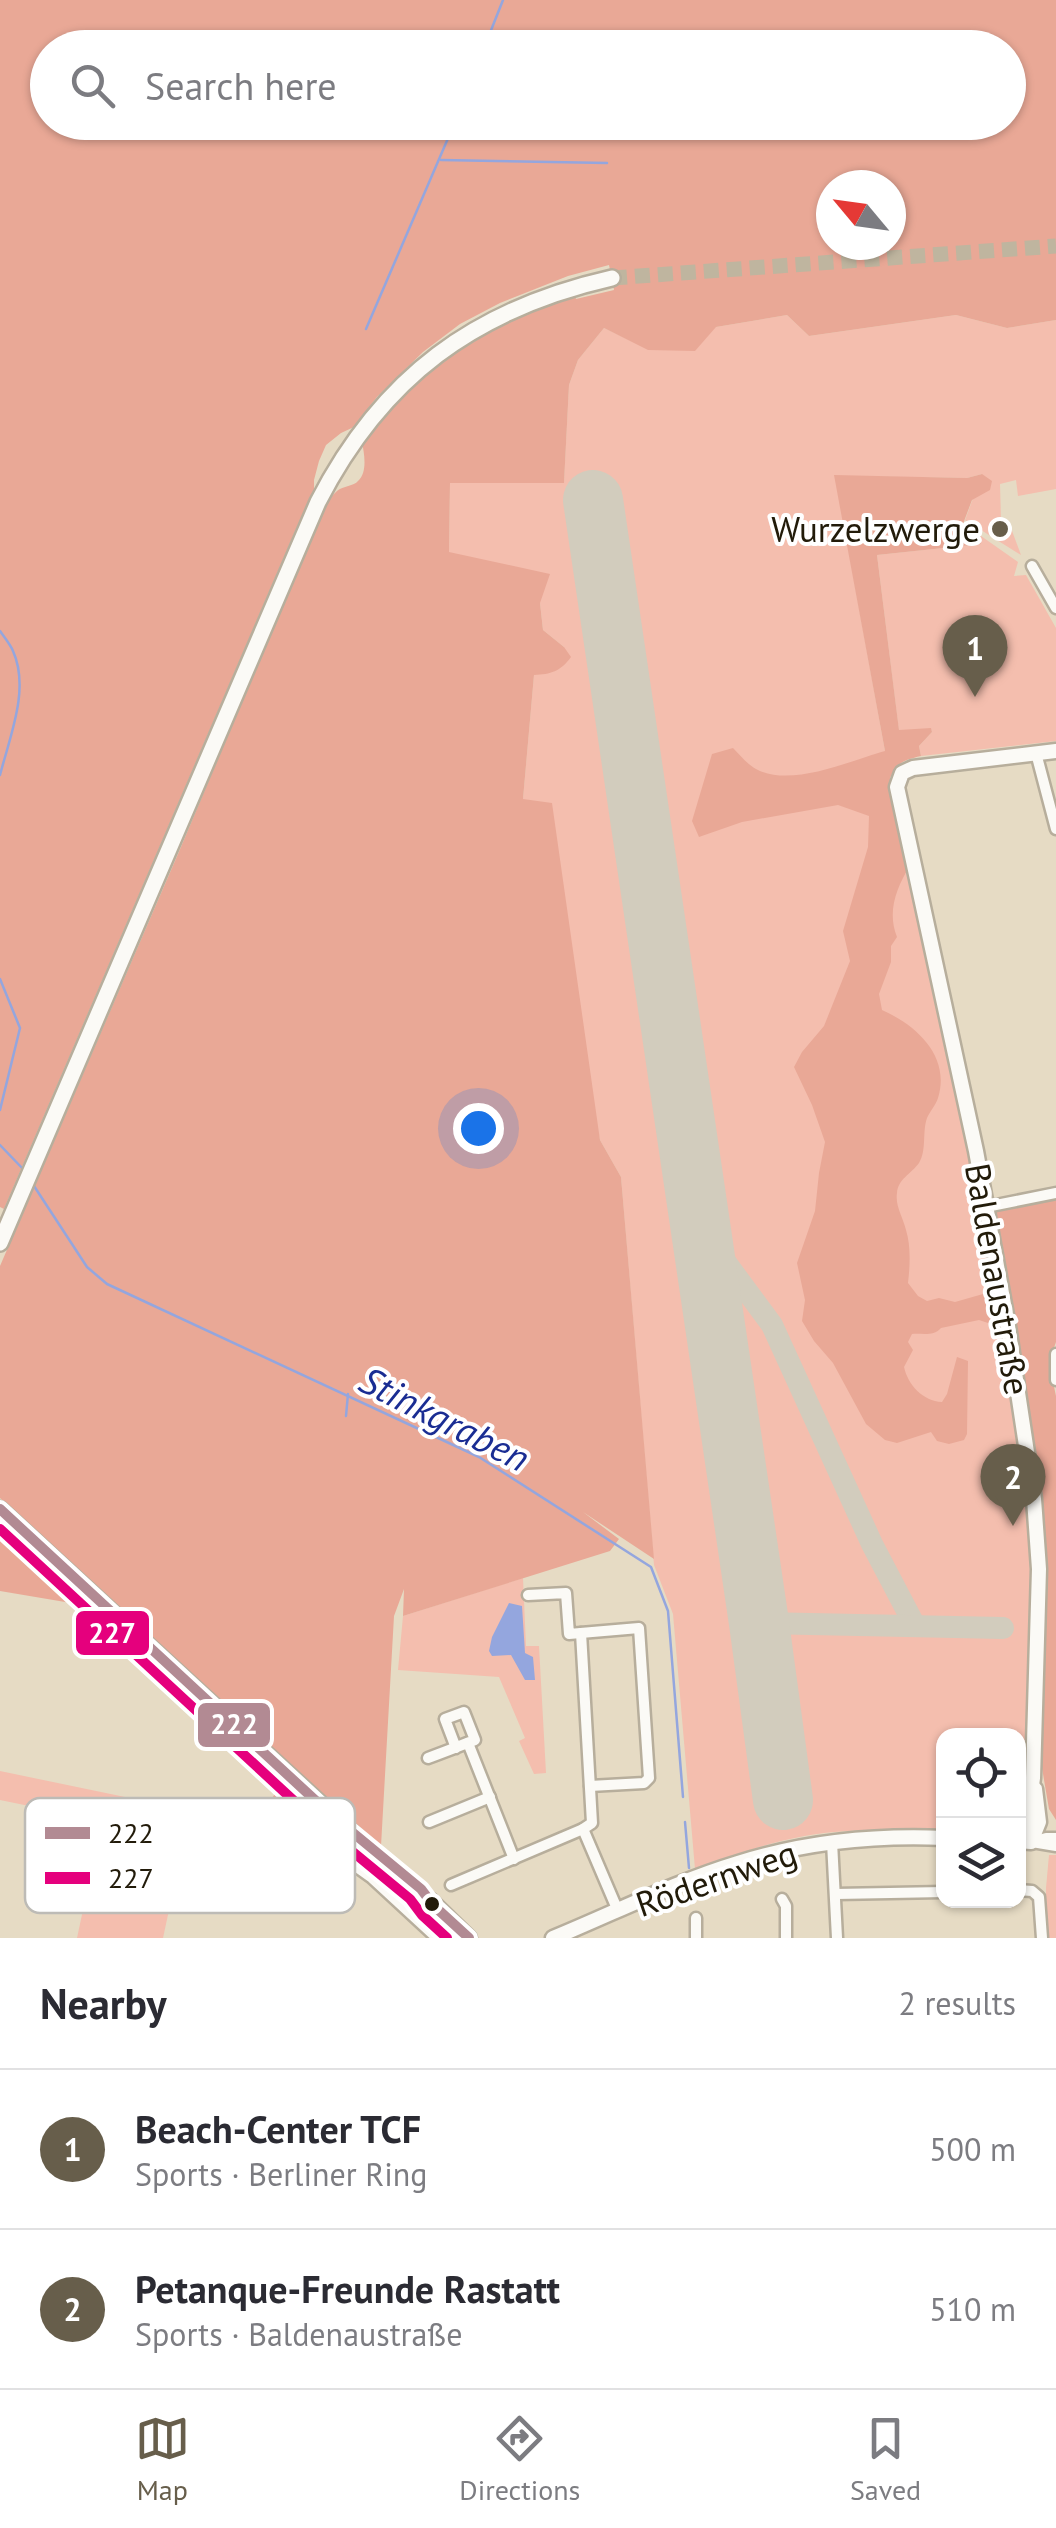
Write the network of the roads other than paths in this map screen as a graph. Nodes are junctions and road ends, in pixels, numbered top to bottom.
1 (612, 278) tunnel mouth
2 (1032, 566) dead end
3 (1056, 608) edge
4 (1056, 751) edge
5 (1036, 754) junction
6 (1056, 828) edge
7 (1056, 1193) edge
8 (986, 1207) junction
9 (0, 1243) edge
10 (1056, 1354) edge
11 (1056, 1380) edge
12 (0, 1509) edge
13 (528, 1595) dead end
14 (580, 1634) junction
15 (428, 1758) dead end
16 (1033, 1778) junction
17 (590, 1786) junction
18 (315, 1798) edge
19 (490, 1798) junction
20 (1039, 1814) junction
21 (429, 1822) dead end
22 (583, 1829) junction
23 (1026, 1834) edge
24 (355, 1835) edge
25 (1056, 1835) edge
26 (936, 1838) edge
27 (1026, 1841) edge
28 (832, 1842) junction
29 (1026, 1842) edge
30 (1026, 1842) edge
31 (1056, 1846) edge
32 (514, 1858) junction
33 (355, 1866) edge
34 (451, 1885) dead end
35 (1026, 1891) edge
36 (936, 1892) edge
37 (836, 1894) junction
38 (782, 1899) dead end
39 (618, 1911) junction
40 (696, 1918) dead end
41 (437, 1938) edge
42 (468, 1938) edge
43 (553, 1938) edge
44 (696, 1938) edge
45 (786, 1938) edge
46 (837, 1938) edge
47 (1042, 1938) edge

1 - 9 main road
2 - 3 street
4 - 5 street
5 - 6 street
5 - 8 street, Baldenaustraße
7 - 8 street
8 - 16 street, Baldenaustraße
10 - 11 street
12 - 18 street
13 - 14 street
14 - 17 street
14 - 17 street
15 - 19 street
16 - 20 street, Baldenaustraße
16 - 23 street, Baldenaustraße
17 - 22 street
19 - 21 street
19 - 32 street
20 - 25 street
20 - 27 street, Baldenaustraße
22 - 32 street
22 - 39 street
24 - 42 street
25 - 29 street
26 - 28 street, Rödernweg
28 - 37 street
28 - 39 street, Rödernweg
30 - 31 street
32 - 34 street
33 - 41 street
35 - 47 street
36 - 37 street
37 - 46 street
38 - 45 street
39 - 43 street, Rödernweg
40 - 44 street

